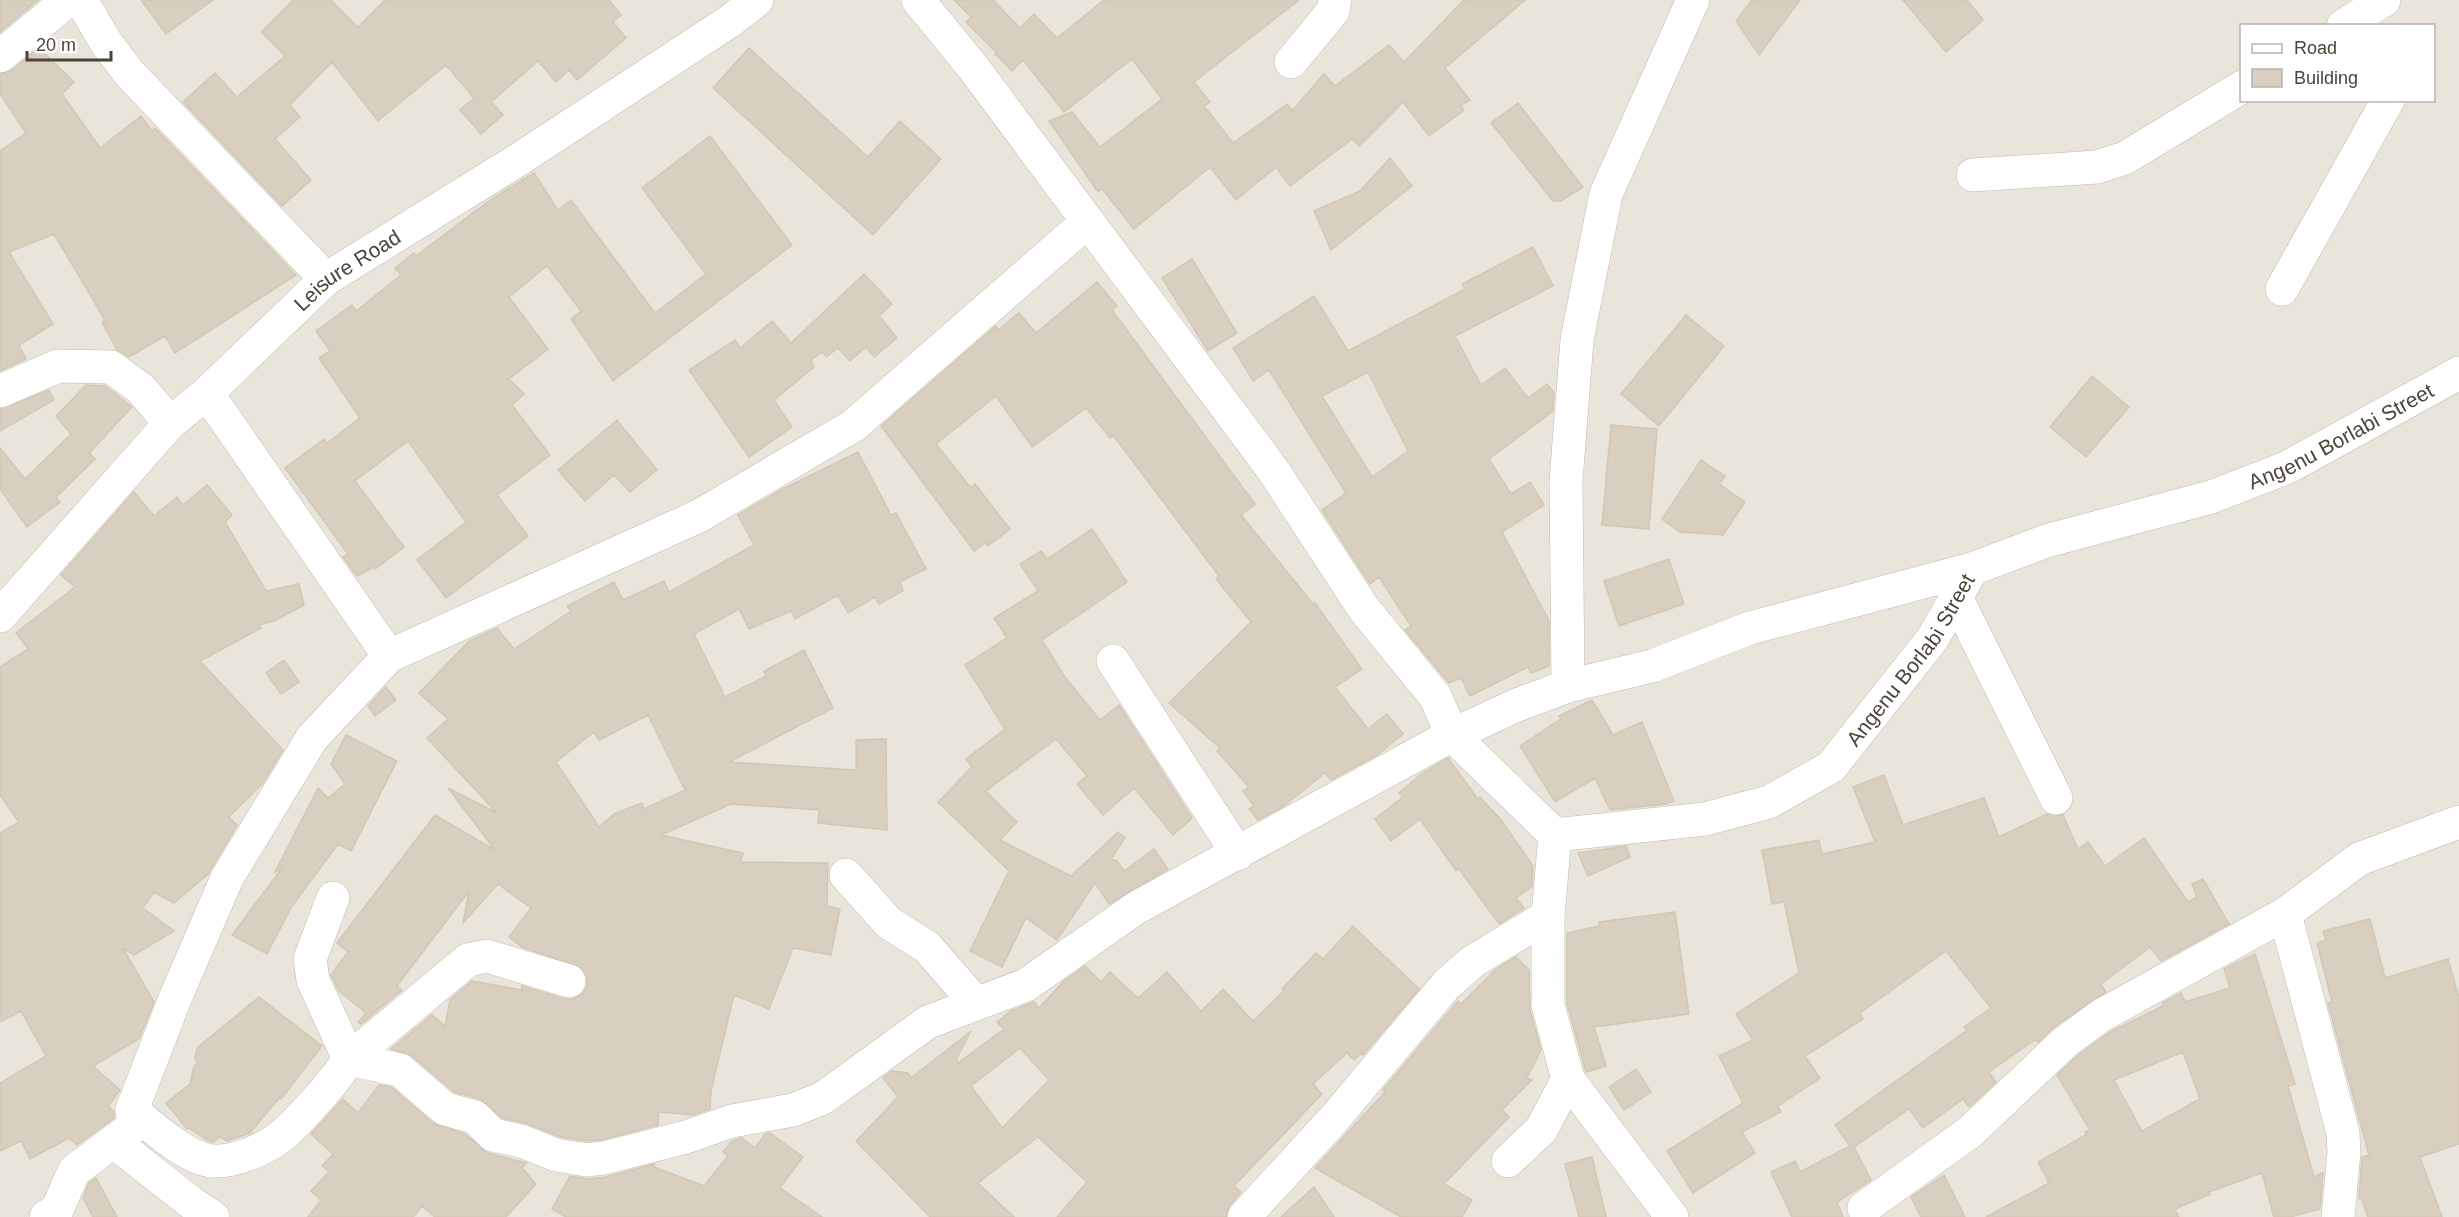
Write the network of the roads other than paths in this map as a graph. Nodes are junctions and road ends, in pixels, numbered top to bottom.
1 (68, 0) edge
2 (81, 0) edge
3 (757, 0) edge
4 (918, 0) edge
5 (1335, 0) edge
6 (1693, 0) edge
7 (2384, 10) edge
8 (2348, 24) edge
9 (0, 56) edge
10 (1291, 62) dead end
11 (2240, 88) edge
12 (2387, 102) edge
13 (1973, 175) dead end
14 (1087, 222) junction
15 (326, 279) junction
16 (2282, 289) dead end
17 (2459, 373) edge
18 (0, 391) edge
19 (207, 393) junction
20 (170, 423) junction
21 (1972, 569) junction
22 (1956, 597) junction
23 (0, 616) edge
24 (389, 656) junction
25 (1113, 661) dead end
26 (1568, 686) junction
27 (1452, 735) junction
28 (2056, 798) dead end
29 (2458, 828) edge
30 (1555, 835) junction
31 (1238, 854) junction
32 (846, 875) dead end
33 (333, 898) dead end
34 (2285, 914) junction
35 (1548, 915) junction
36 (569, 981) dead end
37 (975, 1002) junction
38 (349, 1059) junction
39 (1568, 1079) junction
40 (132, 1110) junction
41 (114, 1142) junction
42 (1508, 1161) dead end
43 (1864, 1208) dead end
44 (46, 1217) edge
45 (213, 1217) edge
46 (1244, 1217) edge
47 (1672, 1217) edge
48 (2338, 1217) edge

1 - 9 street
2 - 15 street
3 - 15 street, Leisure Road
4 - 14 street
5 - 10 street
6 - 26 street
7 - 8 street
11 - 13 street
12 - 16 street
14 - 24 street
14 - 27 street
15 - 19 street, Leisure Road
17 - 21 street, Angenu Borlabi Street
18 - 20 street
19 - 20 street, Leisure Road
19 - 24 street
20 - 23 street, Leisure Road
21 - 22 street, Angenu Borlabi Street
21 - 26 street
22 - 28 street
22 - 30 street, Angenu Borlabi Street
24 - 40 street
25 - 31 street
26 - 27 street
27 - 30 street
27 - 31 street
29 - 34 street
30 - 35 street
31 - 37 street
32 - 37 street
33 - 38 street
34 - 43 street
34 - 48 street
35 - 39 street
35 - 46 street
36 - 38 street
37 - 38 street
38 - 40 street
39 - 42 street
39 - 47 street
40 - 41 street
41 - 44 street
41 - 45 street

